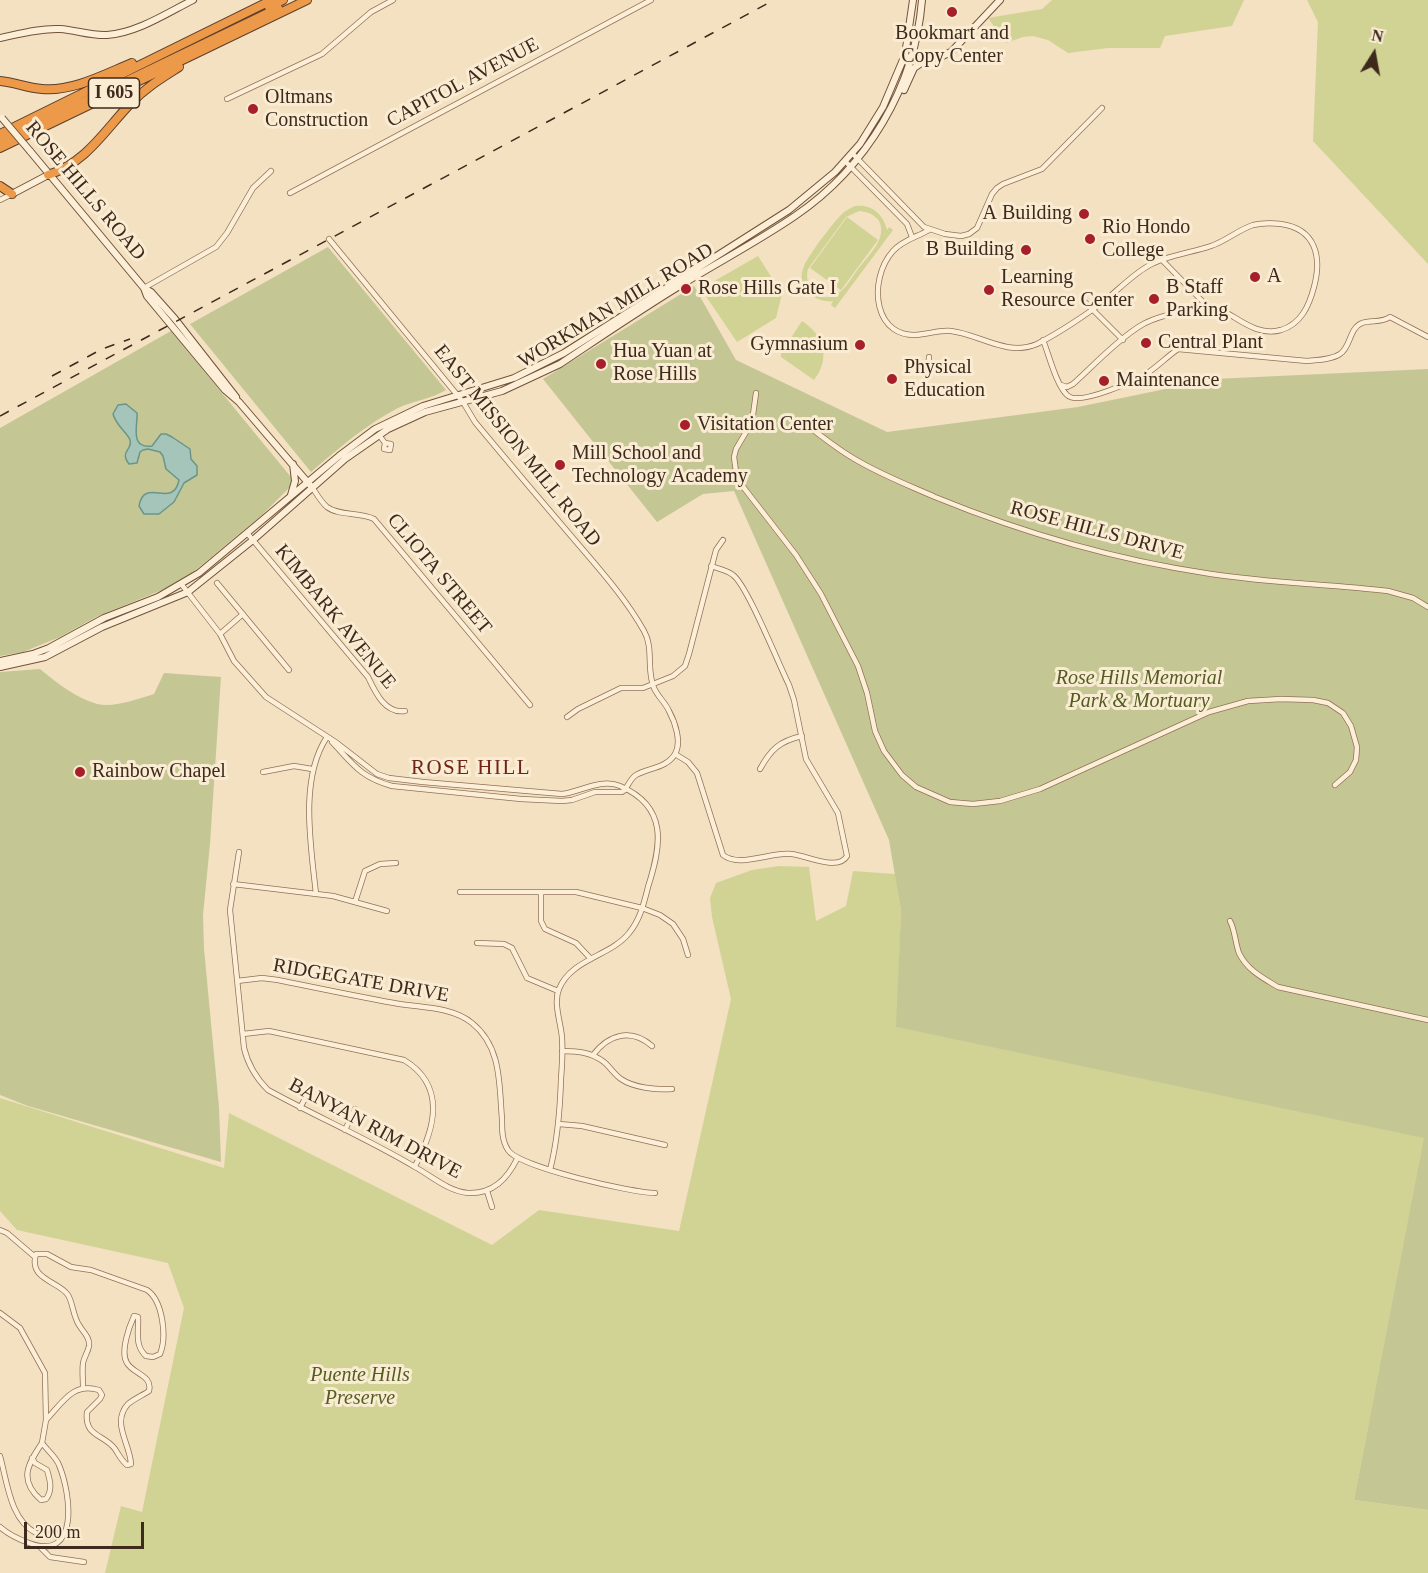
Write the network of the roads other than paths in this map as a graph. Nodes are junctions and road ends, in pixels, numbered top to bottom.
1 (193, 0) edge
2 (272, 0) edge
3 (284, 0) edge
4 (295, 0) edge
5 (307, 0) edge
6 (393, 0) edge
7 (651, 0) edge
8 (913, 0) edge
9 (922, 0) edge
10 (1000, 0) edge
11 (0, 38) edge
12 (229, 38) junction
13 (180, 45) junction
14 (904, 55) junction
15 (912, 57) junction
16 (928, 58) junction
17 (117, 76) junction
18 (0, 81) edge
19 (227, 99) dead end
20 (894, 102) junction
21 (1102, 108) dead end
22 (1, 116) edge
23 (0, 134) edge
24 (0, 142) edge
25 (0, 148) edge
26 (852, 153) junction
27 (858, 159) junction
28 (845, 161) junction
29 (851, 166) junction
30 (271, 171) dead end
31 (48, 175) junction
32 (0, 186) edge
33 (290, 193) dead end
34 (12, 194) junction
35 (0, 200) edge
36 (907, 224) junction
37 (929, 230) junction
38 (920, 234) junction
39 (912, 237) junction
40 (329, 239) dead end
41 (1162, 260) junction
42 (144, 288) junction
43 (1086, 303) dead end
44 (1207, 306) junction
45 (1092, 310) junction
46 (1428, 337) edge
47 (1043, 340) junction
48 (1123, 340) junction
49 (564, 353) junction
50 (1058, 354) dead end
51 (929, 357) dead end
52 (1050, 358) junction
53 (928, 369) dead end
54 (536, 376) junction
55 (1061, 385) junction
56 (756, 393) dead end
57 (458, 396) junction
58 (463, 402) junction
59 (812, 429) dead end
60 (381, 437) junction
61 (293, 463) junction
62 (310, 485) junction
63 (291, 496) junction
64 (247, 533) junction
65 (253, 540) junction
66 (723, 540) dead end
67 (711, 566) junction
68 (217, 583) dead end
69 (182, 585) junction
70 (188, 592) junction
71 (1428, 607) edge
72 (243, 614) junction
73 (220, 634) junction
74 (0, 661) edge
75 (0, 667) edge
76 (289, 670) dead end
77 (653, 685) junction
78 (530, 705) dead end
79 (405, 711) dead end
80 (567, 717) dead end
81 (802, 736) junction
82 (327, 737) junction
83 (675, 754) junction
84 (312, 769) junction
85 (760, 769) dead end
86 (263, 772) dead end
87 (1335, 785) dead end
88 (625, 790) junction
89 (239, 852) dead end
90 (396, 863) dead end
91 (233, 884) junction
92 (460, 892) dead end
93 (541, 893) junction
94 (316, 894) junction
95 (355, 902) junction
96 (642, 908) junction
97 (387, 911) dead end
98 (1230, 921) dead end
99 (477, 944) dead end
100 (688, 955) dead end
101 (591, 959) junction
102 (237, 981) junction
103 (558, 991) junction
104 (1428, 1020) edge
105 (243, 1034) junction
106 (652, 1046) dead end
107 (562, 1051) junction
108 (593, 1055) junction
109 (310, 1087) dead end
110 (672, 1089) dead end
111 (300, 1108) junction
112 (355, 1109) dead end
113 (559, 1124) junction
114 (345, 1130) junction
115 (665, 1145) dead end
116 (517, 1159) junction
117 (415, 1166) junction
118 (550, 1170) junction
119 (487, 1191) junction
120 (655, 1193) dead end
121 (492, 1207) dead end
122 (0, 1230) edge
123 (35, 1257) junction
124 (0, 1313) edge
125 (83, 1387) junction
126 (46, 1420) junction
127 (42, 1443) junction
128 (0, 1456) edge
129 (32, 1458) junction
130 (0, 1527) edge
131 (65, 1533) junction
132 (40, 1547) junction
133 (84, 1563) dead end

1 - 11 main road
2 - 13 highway, I 605
3 - 17 highway
4 - 24 highway
5 - 12 highway, I 605
6 - 19 street
7 - 33 street, CAPITOL AVENUE
8 - 14 main road, WORKMAN MILL ROAD
9 - 15 main road, WORKMAN MILL ROAD
10 - 16 main road
12 - 25 highway, I 605
12 - 31 highway
13 - 17 highway, I 605
13 - 18 highway
14 - 15 main road
14 - 26 main road, WORKMAN MILL ROAD
15 - 16 main road
15 - 20 main road, WORKMAN MILL ROAD
16 - 20 main road
17 - 23 highway, I 605
20 - 27 main road, WORKMAN MILL ROAD
21 - 37 street
22 - 31 main road, ROSE HILLS ROAD, bridge
26 - 27 street
26 - 28 main road, WORKMAN MILL ROAD
27 - 29 main road, WORKMAN MILL ROAD
27 - 37 street
28 - 29 street
28 - 49 main road, WORKMAN MILL ROAD
29 - 36 street
29 - 54 main road, WORKMAN MILL ROAD
30 - 42 street
31 - 34 main road
31 - 42 main road, ROSE HILLS ROAD
32 - 34 highway
34 - 35 street
36 - 38 street
36 - 39 street
37 - 38 street
38 - 39 street
39 - 47 street
40 - 57 street, EAST MISSION MILL ROAD
41 - 44 street
41 - 44 street
41 - 45 street
42 - 61 main road, ROSE HILLS ROAD
43 - 45 street
44 - 48 street
45 - 47 street
45 - 48 street
46 - 55 street
47 - 52 street
48 - 55 street
49 - 54 main road
49 - 57 main road, WORKMAN MILL ROAD
50 - 52 street
51 - 53 street
52 - 55 street
54 - 58 main road, WORKMAN MILL ROAD
56 - 87 street
57 - 58 street, EAST MISSION MILL ROAD
57 - 60 main road, WORKMAN MILL ROAD
58 - 60 main road, WORKMAN MILL ROAD
58 - 77 street, EAST MISSION MILL ROAD
59 - 71 street, ROSE HILLS DRIVE
60 - 62 main road, WORKMAN MILL ROAD
60 - 62 main road, WORKMAN MILL ROAD
61 - 62 main road, ROSE HILLS ROAD
61 - 63 main road
62 - 63 main road, WORKMAN MILL ROAD
62 - 65 main road, WORKMAN MILL ROAD
62 - 78 street, CLIOTA STREET
63 - 64 main road, WORKMAN MILL ROAD
64 - 65 street, KIMBARK AVENUE
64 - 69 main road, WORKMAN MILL ROAD
65 - 70 main road, WORKMAN MILL ROAD
65 - 79 street, KIMBARK AVENUE
66 - 67 street
67 - 77 street
67 - 81 street
68 - 72 street
69 - 70 street
69 - 74 main road, WORKMAN MILL ROAD
70 - 73 street
70 - 75 main road, WORKMAN MILL ROAD
72 - 73 street
72 - 76 street
73 - 82 street
77 - 80 street
77 - 83 street
81 - 83 street
81 - 85 street
82 - 84 street
82 - 88 street
83 - 88 street
84 - 86 street
84 - 94 street
88 - 96 street
89 - 91 street, BANYAN RIM DRIVE
90 - 95 street
91 - 94 street
91 - 102 street, BANYAN RIM DRIVE
92 - 93 street
93 - 96 street
93 - 101 street
94 - 95 street
95 - 97 street
96 - 100 street
96 - 101 street
98 - 104 street
99 - 103 street
101 - 103 street
102 - 105 street, BANYAN RIM DRIVE
102 - 116 street, RIDGEGATE DRIVE
103 - 107 street
105 - 111 street, BANYAN RIM DRIVE
105 - 117 street
106 - 108 street
107 - 108 street
107 - 113 street
108 - 110 street
109 - 111 street
111 - 114 street, BANYAN RIM DRIVE
112 - 114 street
113 - 115 street
113 - 118 street
114 - 117 street, BANYAN RIM DRIVE
116 - 118 street
116 - 119 street
117 - 119 street, BANYAN RIM DRIVE
118 - 120 street
119 - 121 street
122 - 123 street
123 - 125 street
123 - 125 street
124 - 126 street
125 - 126 street
126 - 127 street
127 - 129 street
127 - 131 street
128 - 131 street
129 - 129 street
130 - 132 street
131 - 132 street
132 - 133 street

